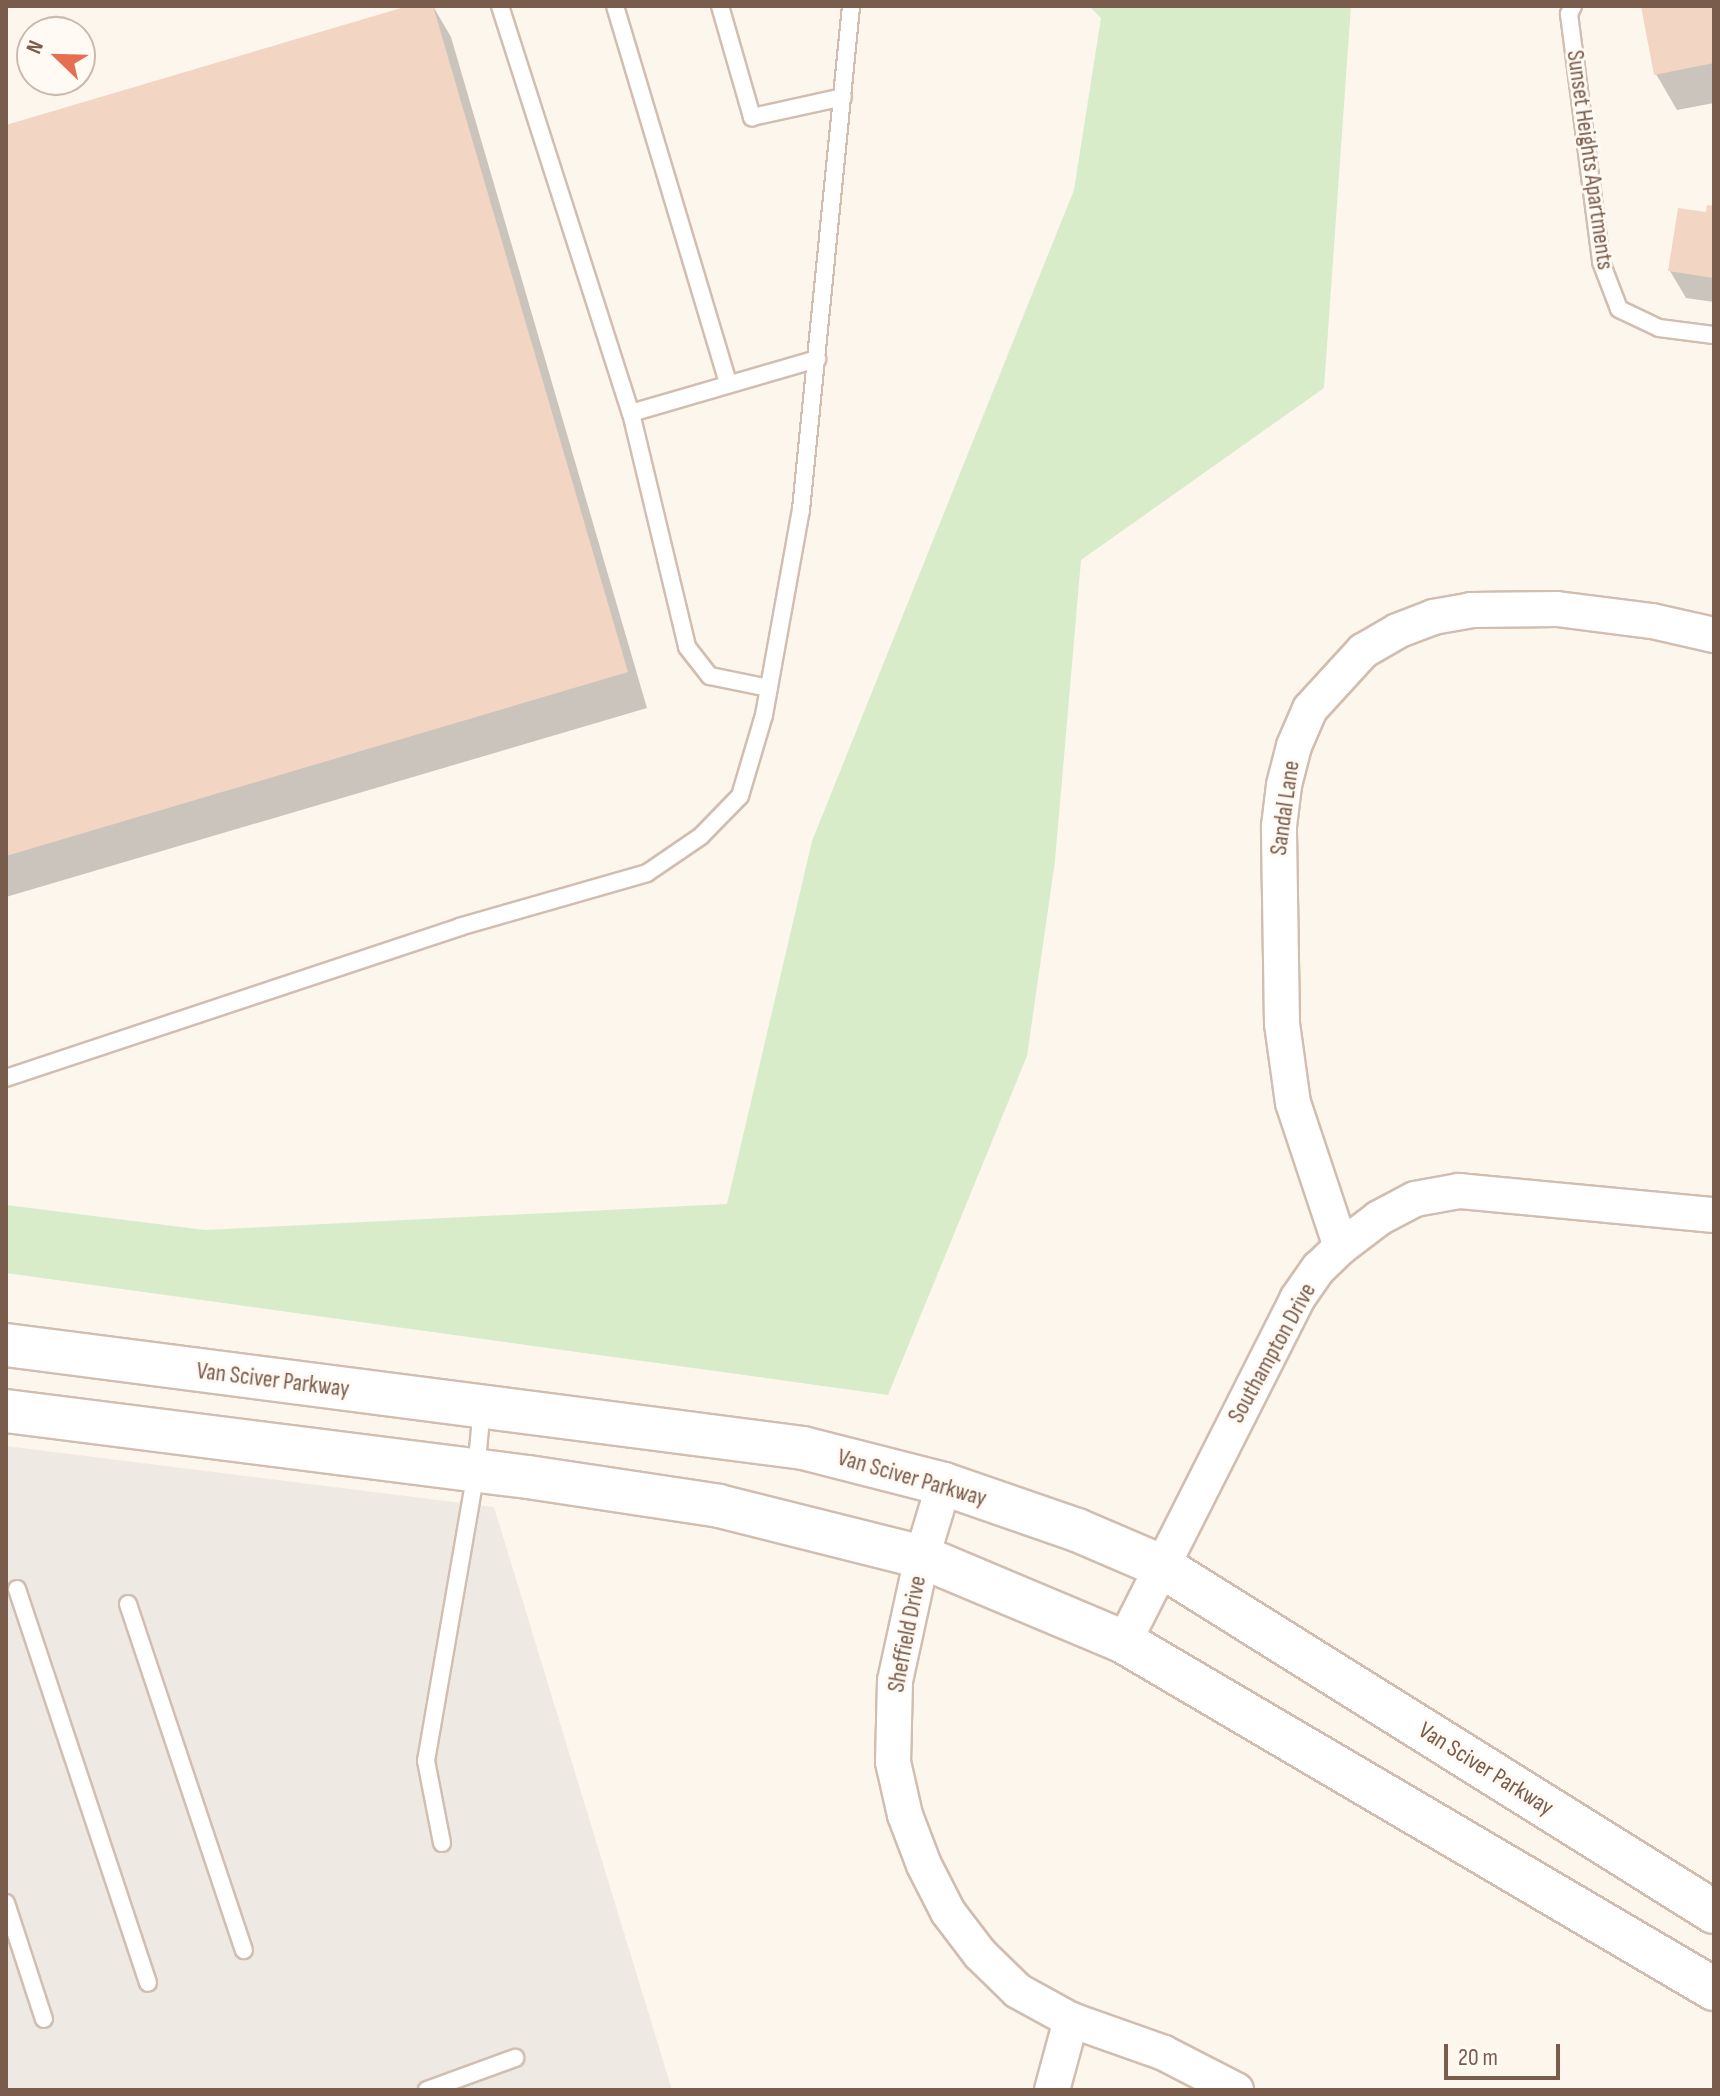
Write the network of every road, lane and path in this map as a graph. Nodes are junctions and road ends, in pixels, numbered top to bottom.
1 (500, 6) edge
2 (615, 6) edge
3 (720, 6) edge
4 (851, 6) edge
5 (1573, 6) edge
6 (843, 97) junction
7 (1714, 335) edge
8 (817, 359) junction
9 (728, 383) junction
10 (631, 413) junction
11 (1714, 635) edge
12 (769, 688) junction
13 (6, 1078) edge
14 (1714, 1215) edge
15 (1341, 1247) junction
16 (6, 1345) edge
17 (482, 1407) junction
18 (6, 1411) edge
19 (476, 1471) junction
20 (944, 1484) junction
21 (922, 1557) junction
22 (1161, 1566) junction
23 (17, 1589) dead end
24 (128, 1604) dead end
25 (1124, 1642) junction
26 (442, 1843) dead end
27 (6, 1903) edge
28 (1714, 1912) edge
29 (244, 1950) dead end
30 (148, 1983) dead end
31 (1714, 1989) edge
32 (44, 2019) dead end
33 (1071, 2020) junction
34 (515, 2058) dead end
35 (427, 2090) edge
36 (1052, 2090) edge
37 (1236, 2090) edge

1 - 10 lane
2 - 9 lane
3 - 6 lane
4 - 6 lane
5 - 7 lane, Sunset Heights Apartments
6 - 8 lane
8 - 9 lane
8 - 12 lane
9 - 10 lane
10 - 12 lane
11 - 15 street, Sandal Lane
12 - 13 lane
14 - 15 street, Southampton Drive
15 - 22 street, Southampton Drive
16 - 17 street, Van Sciver Parkway
17 - 19 lane
17 - 20 street, Van Sciver Parkway
18 - 19 street
19 - 21 street
19 - 26 lane
20 - 21 street, Sheffield Drive
20 - 22 street, Van Sciver Parkway
21 - 25 street
21 - 33 street, Sheffield Drive
22 - 25 street, Southampton Drive
22 - 28 street, Van Sciver Parkway
23 - 30 lane
24 - 29 lane
25 - 31 street
27 - 32 lane
33 - 36 street
33 - 37 street, Sheffield Drive
34 - 35 lane

